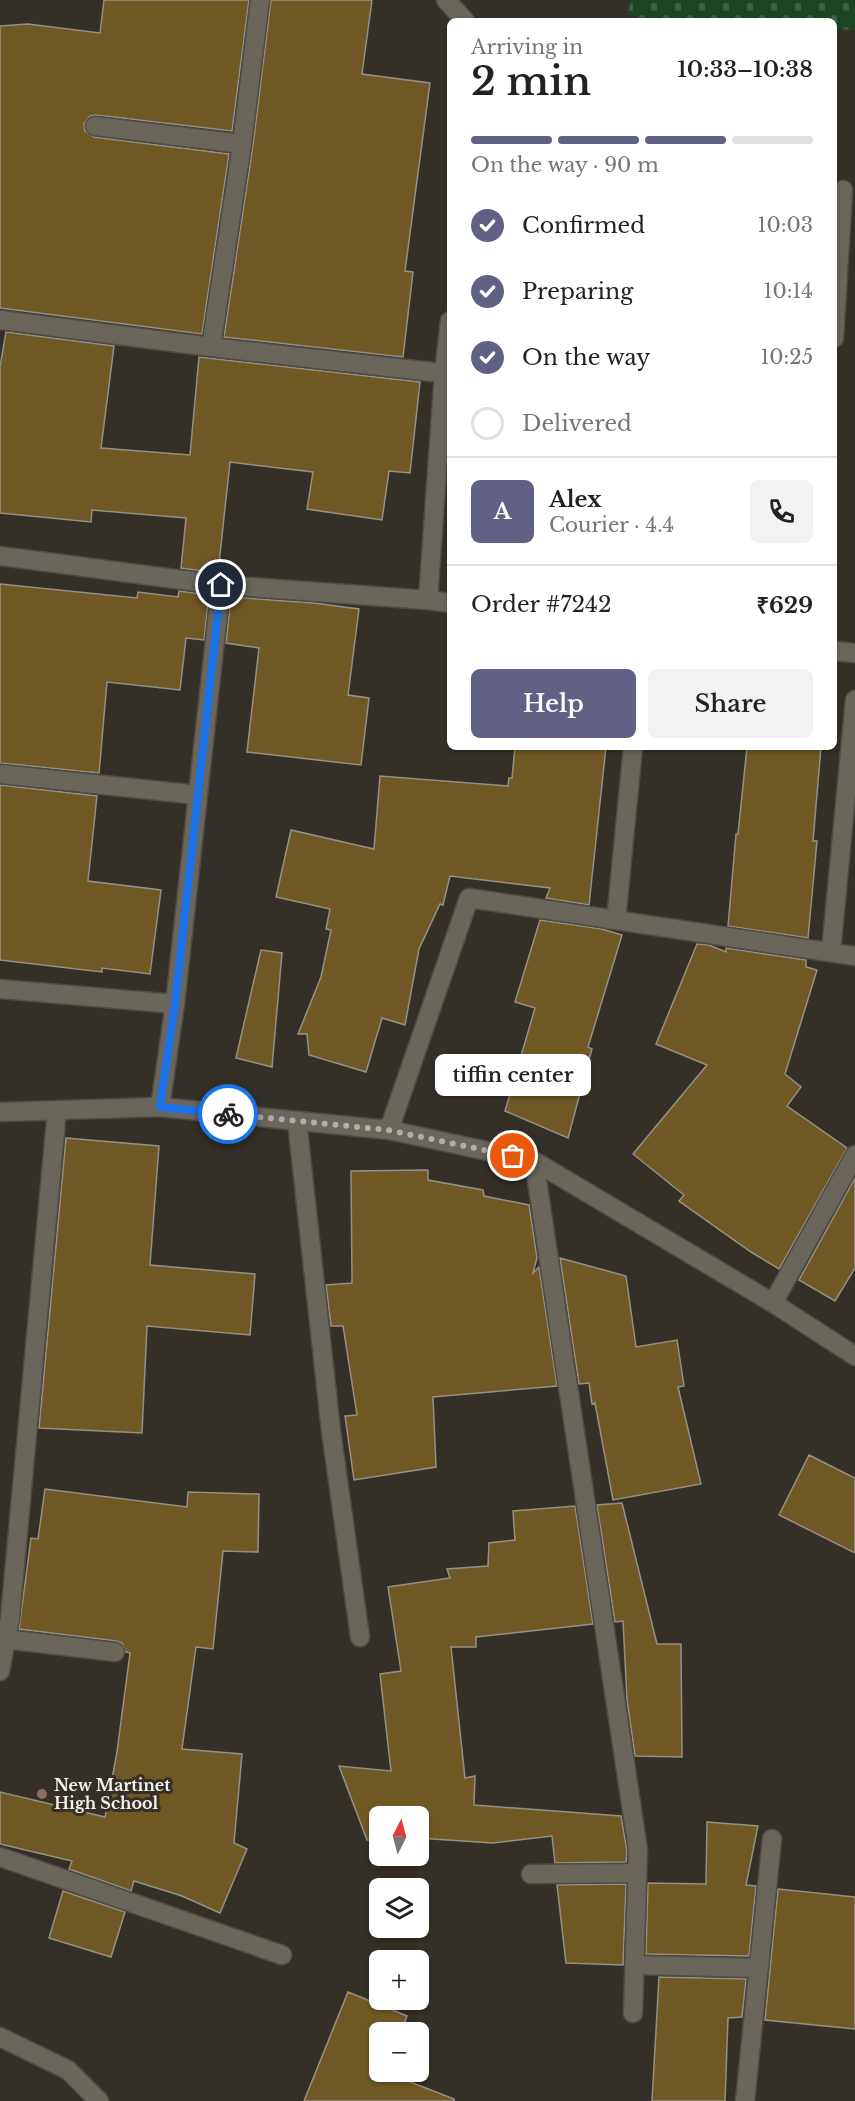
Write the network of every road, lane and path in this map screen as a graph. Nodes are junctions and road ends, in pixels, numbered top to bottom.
1 (260, 0) edge
2 (446, 0) edge
3 (462, 18) edge
4 (95, 126) dead end
5 (242, 144) junction
6 (844, 191) edge
7 (837, 294) edge
8 (0, 320) edge
9 (211, 347) junction
10 (447, 374) edge
11 (0, 556) edge
12 (221, 585) junction
13 (428, 600) junction
14 (447, 603) edge
15 (837, 651) edge
16 (855, 653) edge
17 (855, 700) edge
18 (633, 750) edge
19 (0, 774) edge
20 (198, 795) junction
21 (616, 920) junction
22 (831, 952) junction
23 (855, 956) edge
24 (0, 989) edge
25 (175, 1004) junction
26 (160, 1107) junction
27 (57, 1110) junction
28 (0, 1112) edge
29 (297, 1121) junction
30 (388, 1130) junction
31 (855, 1155) edge
32 (534, 1161) junction
33 (773, 1303) junction
34 (855, 1356) edge
35 (360, 1637) dead end
36 (5, 1638) junction
37 (115, 1652) dead end
38 (0, 1671) edge
39 (772, 1839) dead end
40 (0, 1857) edge
41 (637, 1873) junction
42 (531, 1874) dead end
43 (282, 1954) dead end
44 (635, 1965) junction
45 (759, 1968) junction
46 (633, 2013) dead end
47 (0, 2037) edge
48 (99, 2101) edge
49 (745, 2101) edge

1 - 5 street
2 - 3 street
4 - 5 street
5 - 9 street
6 - 7 street
8 - 9 street
9 - 10 street
10 - 13 street
11 - 12 street
12 - 13 street
12 - 20 street
13 - 14 street
15 - 16 street
17 - 22 street
18 - 21 street
19 - 20 street
20 - 25 street
21 - 22 street
21 - 30 street
22 - 23 street
24 - 25 street
25 - 26 street
26 - 27 street
26 - 29 street
27 - 28 street
27 - 36 street
29 - 30 street
29 - 35 street
30 - 32 street
31 - 33 street
32 - 33 street
32 - 41 street
33 - 34 street
36 - 37 street
36 - 38 street
39 - 45 street
40 - 43 street
41 - 42 street
41 - 44 street
44 - 45 street
44 - 46 street
45 - 49 street
47 - 48 street

